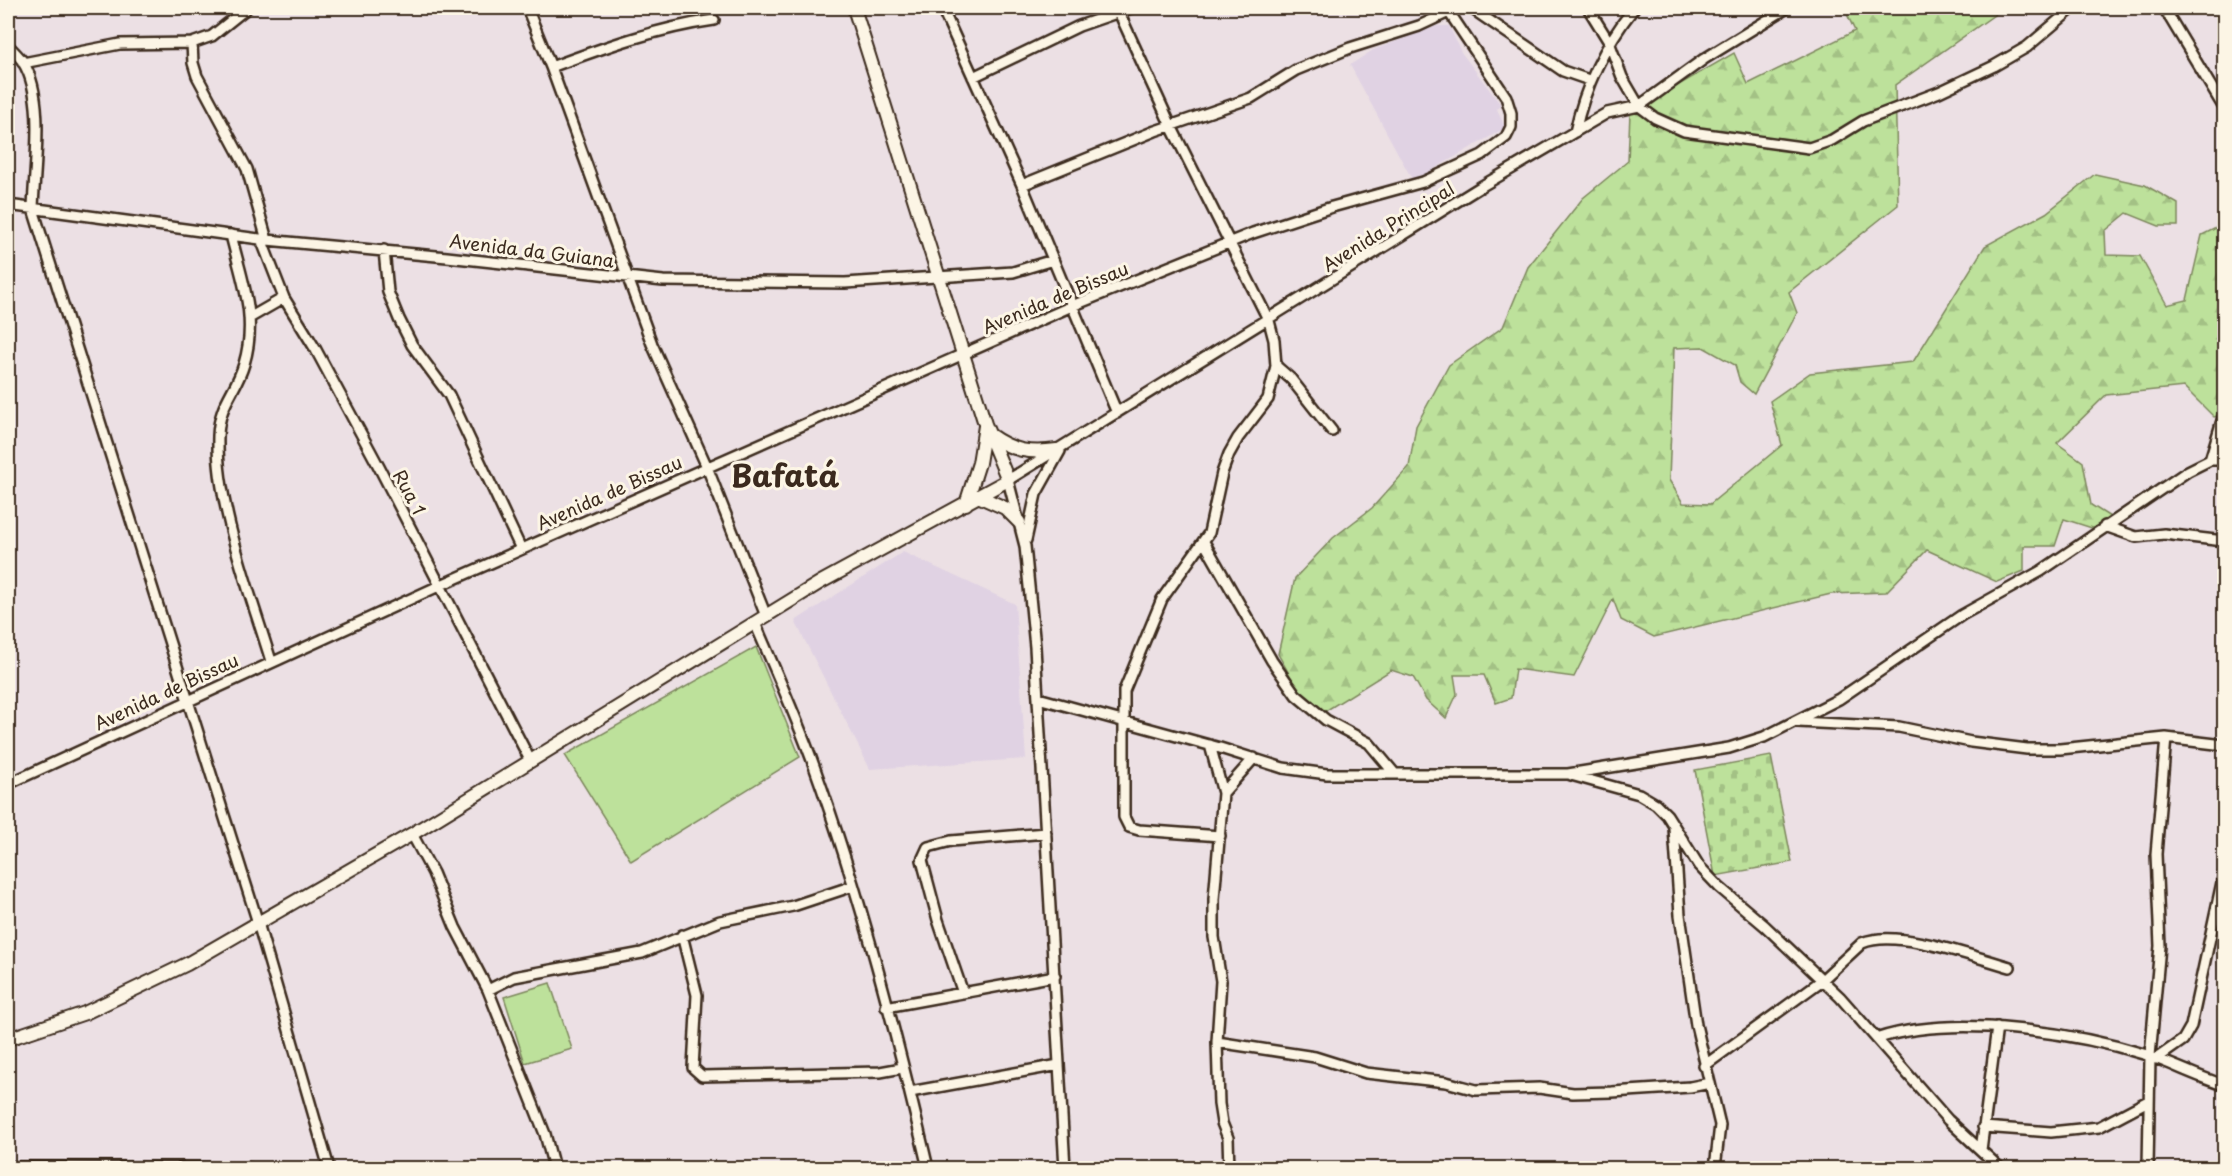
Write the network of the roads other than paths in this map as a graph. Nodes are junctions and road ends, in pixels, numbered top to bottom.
1 (247, 8) edge
2 (526, 8) edge
3 (854, 8) edge
4 (942, 8) edge
5 (1131, 8) edge
6 (1471, 8) edge
7 (1588, 8) edge
8 (1634, 8) edge
9 (1787, 8) edge
10 (2073, 8) edge
11 (2164, 8) edge
12 (1118, 10) edge
13 (1452, 10) edge
14 (714, 20) dead end
15 (1609, 42) junction
16 (192, 44) junction
17 (8, 45) edge
18 (23, 63) junction
19 (551, 67) junction
20 (973, 77) junction
21 (1590, 80) junction
22 (1639, 106) junction
23 (2224, 108) edge
24 (1171, 126) junction
25 (1575, 132) junction
26 (1022, 185) junction
27 (8, 205) edge
28 (33, 209) junction
29 (231, 235) junction
30 (264, 240) junction
31 (1230, 243) junction
32 (384, 250) junction
33 (1053, 260) junction
34 (938, 275) junction
35 (629, 278) junction
36 (284, 298) junction
37 (1072, 306) junction
38 (251, 317) junction
39 (1269, 321) junction
40 (964, 353) junction
41 (1276, 366) junction
42 (1117, 413) junction
43 (2224, 414) edge
44 (987, 429) junction
45 (1332, 432) dead end
46 (1059, 448) junction
47 (2210, 460) junction
48 (2224, 460) edge
49 (707, 468) junction
50 (1008, 480) junction
51 (978, 496) junction
52 (966, 504) junction
53 (1019, 522) junction
54 (2105, 526) junction
55 (2224, 541) edge
56 (1204, 542) junction
57 (1025, 546) junction
58 (521, 549) junction
59 (441, 585) junction
60 (766, 616) junction
61 (755, 623) junction
62 (271, 662) junction
63 (1038, 698) junction
64 (187, 700) junction
65 (1122, 720) junction
66 (1798, 722) junction
67 (2166, 738) junction
68 (1210, 745) junction
69 (2224, 745) edge
70 (1254, 758) junction
71 (530, 760) junction
72 (1395, 774) junction
73 (1568, 774) junction
74 (8, 784) edge
75 (1223, 793) junction
76 (1674, 826) junction
77 (1046, 833) junction
78 (412, 834) junction
79 (1220, 836) junction
80 (2224, 873) edge
81 (853, 886) junction
82 (258, 923) junction
83 (682, 935) junction
84 (2010, 967) dead end
85 (1055, 976) junction
86 (1821, 981) junction
87 (488, 990) junction
88 (963, 993) junction
89 (886, 1006) junction
90 (1997, 1027) junction
91 (1879, 1038) junction
92 (8, 1039) edge
93 (1217, 1041) junction
94 (2153, 1057) junction
95 (1059, 1065) junction
96 (1704, 1066) junction
97 (902, 1068) junction
98 (1710, 1083) junction
99 (2224, 1085) edge
100 (910, 1092) junction
101 (2148, 1101) junction
102 (1983, 1127) junction
103 (1981, 1150) junction
104 (8, 1167) edge
105 (249, 1168) edge
106 (329, 1168) edge
107 (554, 1168) edge
108 (928, 1168) edge
109 (1065, 1168) edge
110 (1229, 1168) edge
111 (1715, 1168) edge
112 (2000, 1168) edge
113 (2148, 1168) edge

1 - 16 street
2 - 19 street
3 - 34 main road
4 - 20 street
5 - 12 street
6 - 21 street
7 - 15 street
8 - 15 street
9 - 22 street, Avenida Principal
10 - 22 street
11 - 23 street
12 - 20 street
12 - 24 street
13 - 24 street
13 - 31 street, Avenida de Bissau
14 - 19 street
15 - 21 street
15 - 22 street
16 - 18 street
16 - 30 street, Rua 1
17 - 18 street
18 - 28 street
19 - 35 street
20 - 26 street
21 - 25 street
22 - 25 street, Avenida Principal
24 - 26 street
24 - 31 street
25 - 39 street, Avenida Principal
26 - 33 street
27 - 28 street, Avenida da Guiana
28 - 29 street, Avenida da Guiana
28 - 64 street
29 - 30 street, Avenida da Guiana
29 - 38 street
30 - 32 street, Avenida da Guiana
30 - 36 street, Rua 1
31 - 37 street, Avenida de Bissau
31 - 39 street
32 - 35 street, Avenida da Guiana
32 - 58 street
33 - 34 street, Avenida da Guiana
33 - 37 street
34 - 35 street, Avenida da Guiana
34 - 40 main road
35 - 49 street
36 - 38 street
36 - 59 street, Rua 1
37 - 40 street, Avenida de Bissau
37 - 42 street
38 - 62 street
39 - 41 street
39 - 42 street, Avenida Principal
40 - 44 main road
40 - 49 street, Avenida de Bissau
41 - 45 street
41 - 56 street
42 - 46 street, Avenida Principal
43 - 47 street
44 - 46 main road
44 - 50 main road
44 - 52 main road
46 - 50 street, Avenida Principal
46 - 57 street
47 - 48 street
47 - 54 street
49 - 58 street, Avenida de Bissau
49 - 60 street
50 - 51 main road
50 - 53 street
51 - 52 main road
51 - 53 main road
52 - 60 main road
53 - 57 street
54 - 55 street
54 - 66 street
56 - 65 street
56 - 72 street
57 - 63 street
58 - 59 street, Avenida de Bissau
59 - 62 street, Avenida de Bissau
59 - 71 street, Rua 1
60 - 61 main road
61 - 71 main road
61 - 81 street
62 - 64 street, Avenida de Bissau
63 - 65 street
63 - 77 street
64 - 74 street, Avenida de Bissau
64 - 82 street
65 - 68 street
65 - 79 street
66 - 67 street
66 - 73 street
67 - 69 street
67 - 94 street
68 - 70 street
68 - 75 street
70 - 72 street
70 - 75 street
71 - 78 main road
72 - 73 street
73 - 76 street
75 - 79 street
76 - 86 street
76 - 96 street
77 - 85 street
77 - 88 street
78 - 82 main road
78 - 87 street
79 - 93 street
80 - 94 street
81 - 83 street
81 - 89 street
82 - 92 main road
82 - 106 street
83 - 87 street
83 - 97 street
84 - 86 street
85 - 88 street
85 - 95 street
86 - 91 street
86 - 96 street
87 - 107 street
88 - 89 street
89 - 97 street
90 - 91 street
90 - 94 street
90 - 102 street
91 - 103 street
93 - 98 street
93 - 110 street
94 - 99 street
94 - 101 street
95 - 100 street
95 - 109 street
96 - 98 street
97 - 100 street
98 - 111 street
100 - 108 street
101 - 102 street
101 - 113 street
102 - 103 street
103 - 112 street
104 - 105 street

